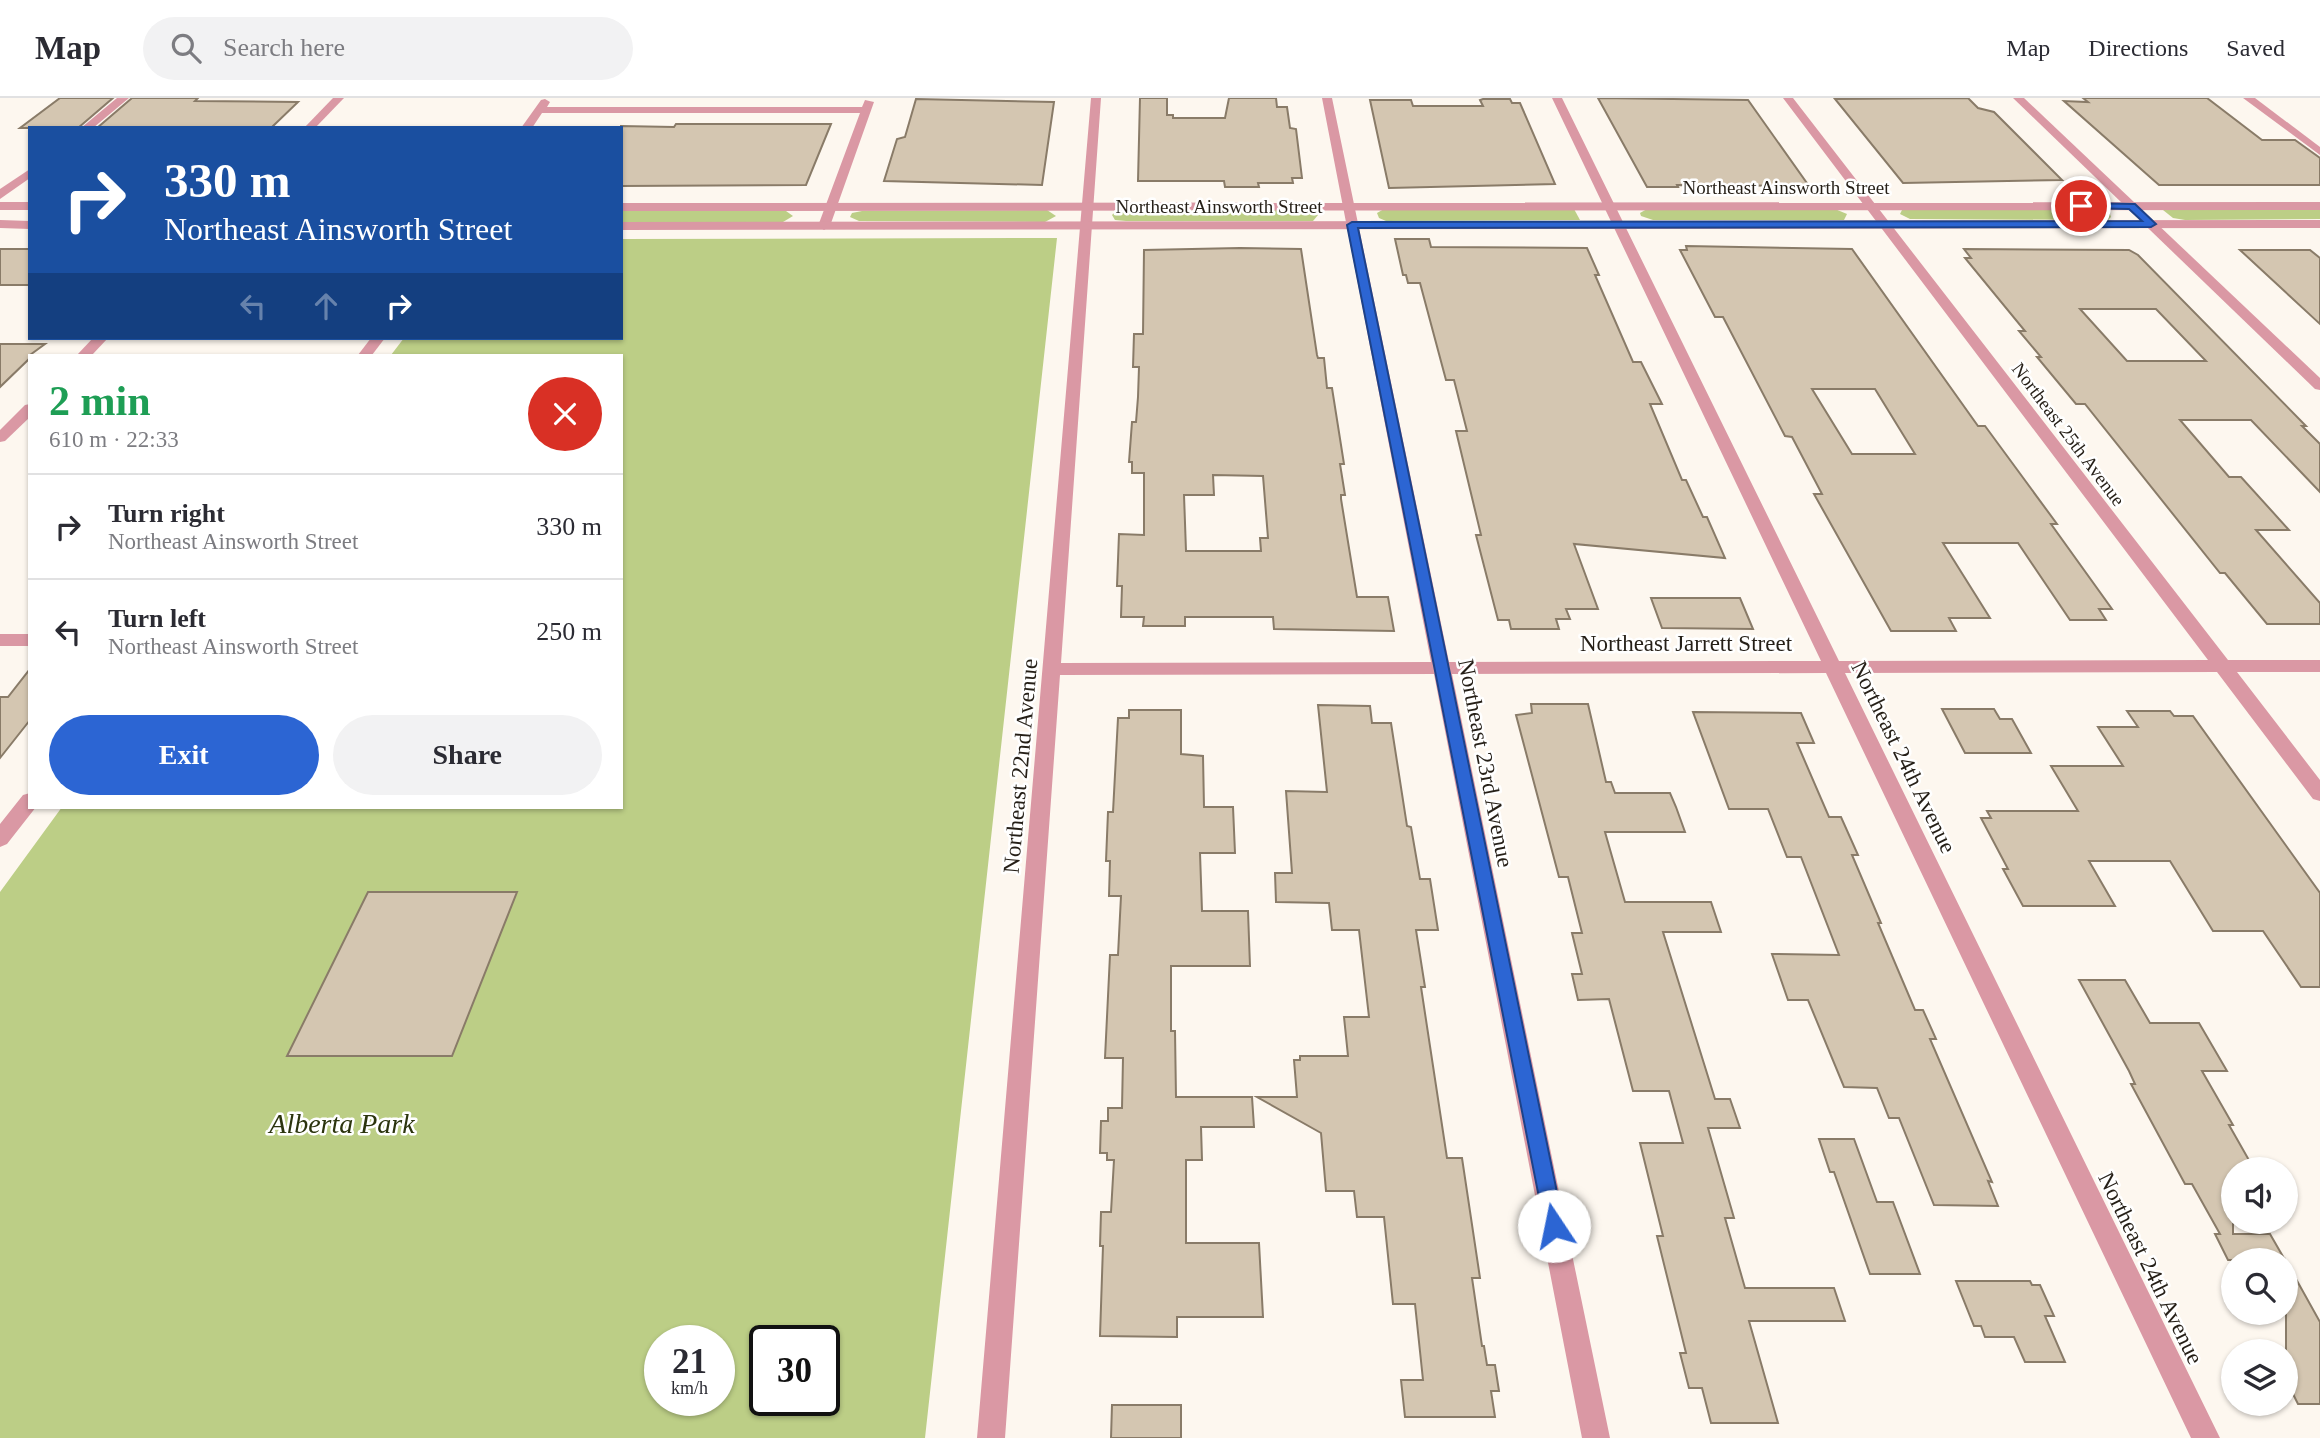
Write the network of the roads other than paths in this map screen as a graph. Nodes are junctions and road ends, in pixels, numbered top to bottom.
1 (124, 98) edge
2 (339, 98) edge
3 (548, 98) edge
4 (870, 98) edge
5 (1096, 98) edge
6 (1327, 98) edge
7 (1557, 98) edge
8 (1788, 98) edge
9 (2018, 98) edge
10 (2248, 98) edge
11 (538, 110) junction
12 (866, 110) junction
13 (89, 126) edge
14 (311, 126) edge
15 (527, 126) edge
16 (2320, 152) edge
17 (28, 174) edge
18 (0, 195) edge
19 (2320, 205) edge
20 (0, 206) edge
21 (28, 206) edge
22 (1610, 206) junction
23 (1871, 206) junction
24 (2132, 206) junction
25 (623, 207) edge
26 (831, 207) junction
27 (1087, 216) junction
28 (1351, 216) junction
29 (2151, 224) junction
30 (2320, 224) edge
31 (0, 225) edge
32 (28, 225) edge
33 (1618, 225) junction
34 (1884, 225) junction
35 (623, 226) edge
36 (824, 226) junction
37 (99, 340) edge
38 (376, 340) edge
39 (84, 354) edge
40 (366, 354) edge
41 (2320, 386) edge
42 (28, 410) edge
43 (0, 438) edge
44 (0, 640) edge
45 (28, 640) edge
46 (2320, 666) edge
47 (1833, 667) junction
48 (2222, 667) junction
49 (1442, 668) junction
50 (1052, 669) junction
51 (2320, 794) edge
52 (28, 803) edge
53 (0, 839) edge
54 (991, 1438) edge
55 (1596, 1438) edge
56 (2206, 1438) edge

1 - 13 street
2 - 14 street
3 - 11 street
4 - 12 street
5 - 27 street, Northeast 22nd Avenue
6 - 28 street, Northeast 23rd Avenue
7 - 22 street, Northeast 24th Avenue
8 - 23 street, Northeast 25th Avenue
9 - 24 street
10 - 16 street
11 - 12 street
11 - 15 street
12 - 26 street
17 - 18 street
19 - 24 street, Northeast Ainsworth Street
20 - 21 street
22 - 23 street, Northeast Ainsworth Street
22 - 28 street, Northeast Ainsworth Street
22 - 33 street, Northeast 24th Avenue
23 - 24 street, Northeast Ainsworth Street
23 - 34 street, Northeast 25th Avenue
24 - 29 street
25 - 26 street, Northeast Ainsworth Street
26 - 27 street, Northeast Ainsworth Street
26 - 36 street
27 - 28 street, Northeast Ainsworth Street
27 - 28 street, Northeast Ainsworth Street
27 - 36 street, Northeast Ainsworth Street
27 - 50 street, Northeast 22nd Avenue
28 - 33 street, Northeast Ainsworth Street
28 - 49 street, Northeast 23rd Avenue
29 - 30 street, Northeast Ainsworth Street
29 - 34 street, Northeast Ainsworth Street
29 - 41 street
31 - 32 street
33 - 34 street, Northeast Ainsworth Street
33 - 47 street, Northeast 24th Avenue
34 - 48 street, Northeast 25th Avenue
35 - 36 street, Northeast Ainsworth Street
37 - 39 street
38 - 40 street
42 - 43 street
44 - 45 street
46 - 48 street, Northeast Jarrett Street
47 - 48 street, Northeast Jarrett Street
47 - 49 street, Northeast Jarrett Street
47 - 56 street, Northeast 24th Avenue
48 - 51 street, Northeast 25th Avenue
49 - 50 street, Northeast Jarrett Street
49 - 55 street, Northeast 23rd Avenue
50 - 54 street, Northeast 22nd Avenue
52 - 53 street

